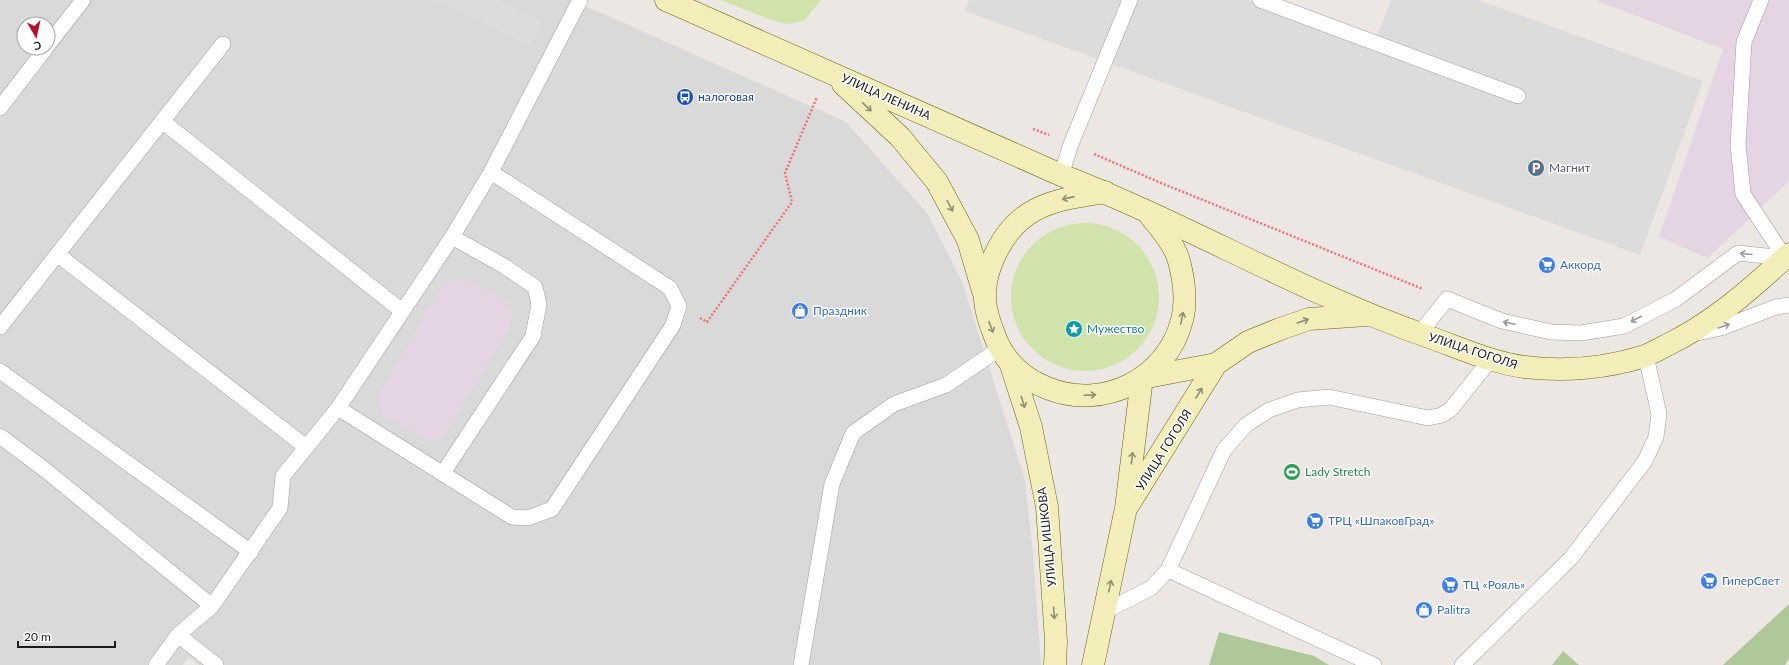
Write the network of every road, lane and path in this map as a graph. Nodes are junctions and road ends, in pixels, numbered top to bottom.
1 (83, 0) edge
2 (580, 0) edge
3 (666, 0) edge
4 (1130, 0) edge
5 (1260, 0) edge
6 (1761, 0) edge
7 (56, 35) edge
8 (223, 44) dead end
9 (40, 56) edge
10 (829, 71) junction
11 (1518, 96) dead end
12 (0, 108) edge
13 (162, 121) junction
14 (1071, 144) junction
15 (491, 172) junction
16 (1061, 175) junction
17 (1106, 192) junction
18 (1146, 210) junction
19 (452, 237) junction
20 (57, 254) junction
21 (1787, 256) edge
22 (984, 294) junction
23 (1447, 299) junction
24 (1789, 305) edge
25 (679, 306) junction
26 (402, 311) junction
27 (1366, 314) junction
28 (0, 327) edge
29 (1418, 334) junction
30 (1686, 336) junction
31 (1646, 356) junction
32 (1005, 357) junction
33 (1491, 359) junction
34 (1216, 364) junction
35 (0, 371) edge
36 (1142, 378) junction
37 (338, 408) junction
38 (0, 436) edge
39 (306, 447) junction
40 (443, 473) junction
41 (1126, 508) junction
42 (251, 552) junction
43 (1168, 570) junction
44 (212, 606) junction
45 (1104, 612) junction
46 (178, 636) junction
47 (156, 665) edge
48 (216, 665) edge
49 (802, 665) edge
50 (1056, 665) edge
51 (1093, 665) edge
52 (1374, 665) edge
53 (1462, 665) edge

1 - 7 lane
2 - 15 lane
3 - 10 street, УЛИЦА ЛЕНИНА
4 - 14 lane
5 - 11 lane
6 - 21 lane
8 - 13 lane
9 - 12 lane
10 - 16 street, УЛИЦА ЛЕНИНА
10 -> 22 street
10 - 25 path
13 - 20 lane
13 - 26 lane
14 - 16 lane
14 - 23 path
15 - 19 lane
15 - 25 lane
16 - 17 street, УЛИЦА ЛЕНИНА
17 - 18 street, УЛИЦА ЛЕНИНА
17 -> 22 street
18 - 27 street, УЛИЦА ГОГОЛЯ
36 -> 18 street
19 - 26 lane
19 - 40 lane
20 - 28 lane
20 - 39 lane
21 -> 23 lane
21 - 30 street, УЛИЦА ГОГОЛЯ
22 -> 32 street, УЛИЦА ИШКОВА
23 - 29 lane
30 -> 24 lane
25 - 40 lane
26 - 37 lane
27 - 29 street, УЛИЦА ГОГОЛЯ
34 -> 27 street, УЛИЦА ГОГОЛЯ
29 - 33 street, УЛИЦА ГОГОЛЯ
30 - 31 street, УЛИЦА ГОГОЛЯ
31 - 33 street, УЛИЦА ГОГОЛЯ
31 - 53 lane
32 -> 36 street
32 - 49 lane
32 -> 50 street, УЛИЦА ИШКОВА
33 - 43 lane
34 - 36 street
41 -> 34 street, УЛИЦА ГОГОЛЯ
35 - 42 lane
41 -> 36 street
37 - 39 lane
37 - 40 lane
38 - 44 lane
39 - 42 lane
45 -> 41 street
42 - 44 lane
43 - 45 lane
43 - 52 lane
44 - 46 lane
45 - 51 street
46 - 47 lane
46 - 48 lane

